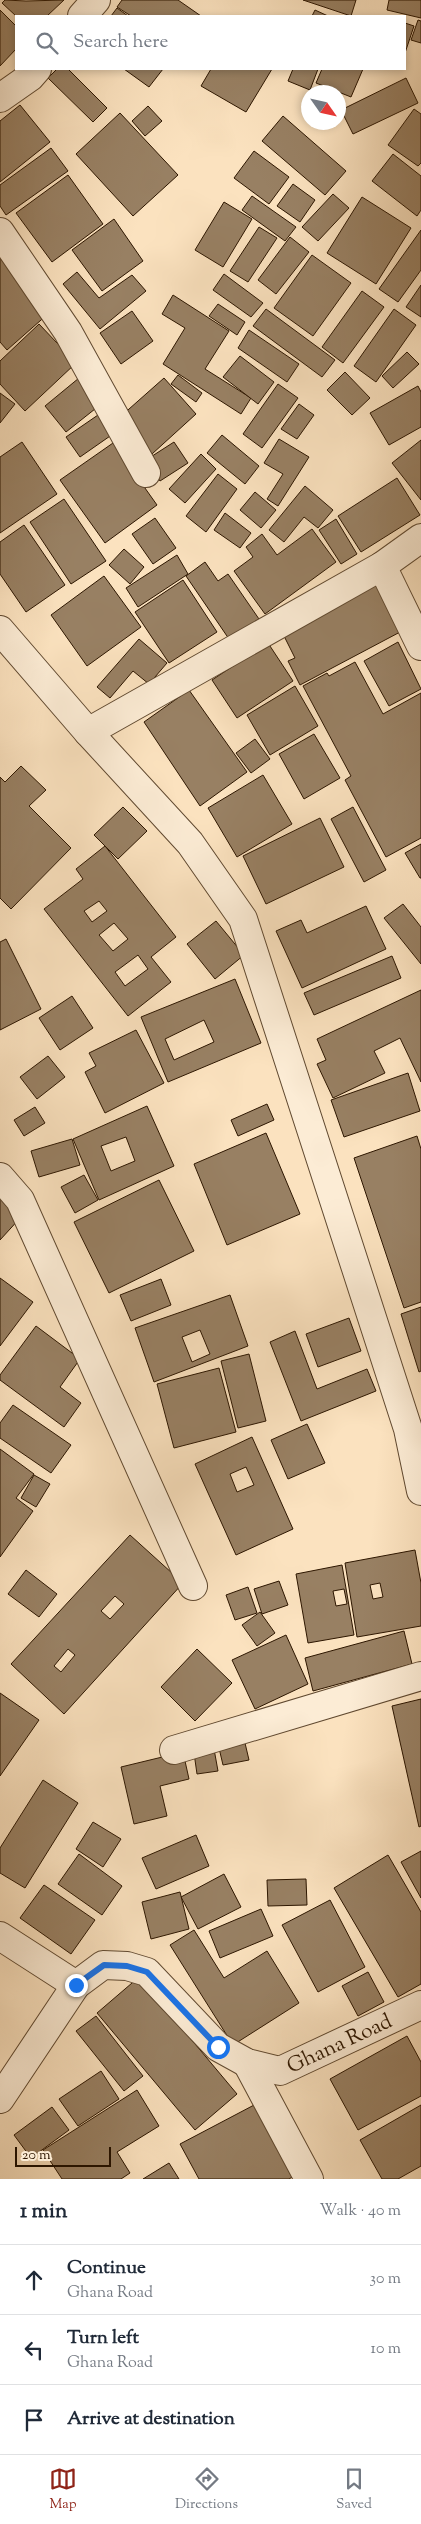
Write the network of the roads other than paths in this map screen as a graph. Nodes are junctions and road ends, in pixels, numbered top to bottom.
1 (96, 0) edge
2 (83, 15) edge
3 (37, 70) edge
4 (0, 98) edge
5 (0, 232) edge
6 (146, 473) dead end
7 (421, 538) edge
8 (382, 566) junction
9 (0, 630) edge
10 (421, 646) edge
11 (88, 732) junction
12 (0, 1177) edge
13 (421, 1491) edge
14 (193, 1586) dead end
15 (421, 1676) edge
16 (174, 1750) dead end
17 (0, 1936) edge
18 (76, 1985) junction
19 (421, 2005) edge
20 (247, 2064) junction
21 (0, 2099) edge
22 (309, 2179) edge

1 - 2 street
3 - 4 street
5 - 6 street
7 - 8 street
8 - 10 street
8 - 11 street
9 - 11 street
11 - 13 street
12 - 14 street
15 - 16 street
17 - 18 street
18 - 20 street, Ghana Road
18 - 21 street, Ghana Road
19 - 20 street, Ghana Road
20 - 22 street

